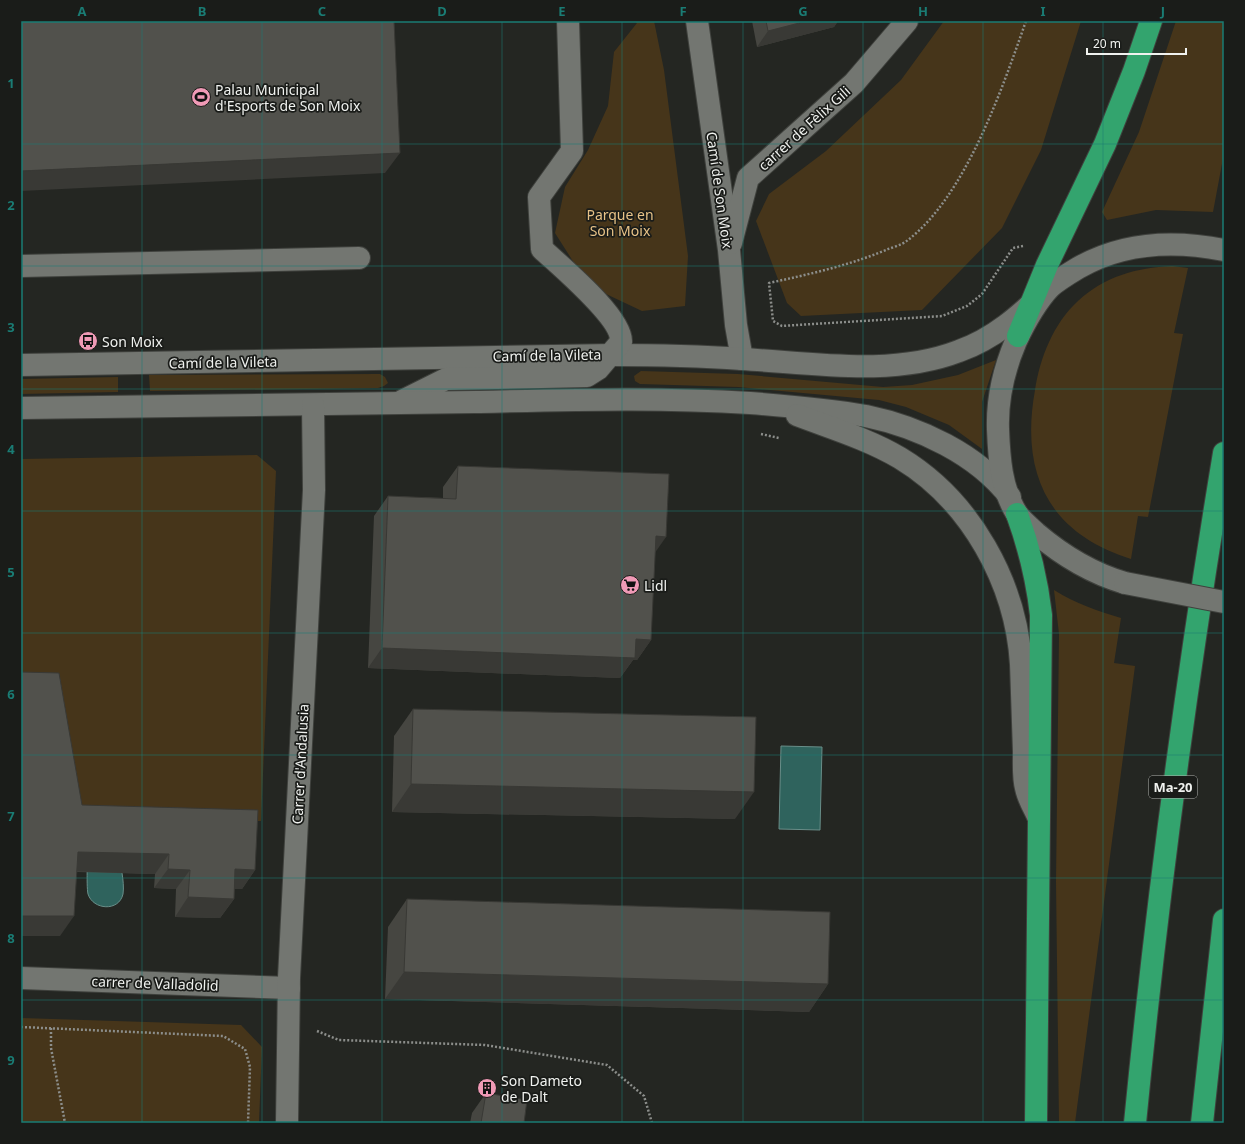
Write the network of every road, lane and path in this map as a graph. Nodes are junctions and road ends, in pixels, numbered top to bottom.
1 (568, 21) edge
2 (696, 21) edge
3 (907, 21) edge
4 (1026, 21) edge
5 (1151, 21) edge
6 (1060, 239) junction
7 (729, 250) junction
8 (1224, 250) edge
9 (359, 258) dead end
10 (21, 266) edge
11 (1050, 287) junction
12 (1031, 306) junction
13 (619, 330) junction
14 (1018, 336) junction
15 (612, 354) junction
16 (670, 355) junction
17 (742, 359) junction
18 (21, 365) edge
19 (398, 404) junction
20 (313, 405) junction
21 (770, 405) junction
22 (21, 408) edge
23 (758, 434) dead end
24 (786, 440) dead end
25 (1224, 453) edge
26 (1013, 506) junction
27 (1224, 602) edge
28 (1039, 819) junction
29 (1224, 920) edge
30 (21, 978) edge
31 (289, 988) junction
32 (288, 1020) junction
33 (21, 1027) edge
34 (51, 1028) junction
35 (66, 1123) edge
36 (248, 1123) edge
37 (287, 1123) edge
38 (652, 1123) edge
39 (1036, 1123) edge
40 (1135, 1123) edge
41 (1202, 1123) edge

1 - 13 street
2 - 7 street, Camí de Son Moix
3 - 7 street, carrer de Fèlix Gili
4 - 6 path
5 - 6 highway
6 - 12 highway
7 - 17 street, Camí de Son Moix
8 - 11 street
9 - 10 street
11 - 12 street, Camí de la Vileta
11 - 14 street
12 - 14 highway
12 - 17 street, Camí de la Vileta
13 - 15 street
13 - 16 street
14 - 26 street
15 - 16 street, Camí de la Vileta
15 - 18 street, Camí de la Vileta
15 - 19 street
16 - 17 street, Camí de la Vileta
19 - 20 street
19 - 21 street
20 - 22 street
20 - 31 street, Carrer d'Andalusia
21 - 26 street
21 - 28 street
23 - 24 path
25 - 40 highway, Ma-20
26 - 27 street, bridge
26 - 28 highway
28 - 39 highway
29 - 41 highway
30 - 31 street, carrer de Valladolid
31 - 32 street, Carrer d'Andalusia
32 - 37 street, Carrer d'Andalusia
32 - 38 path
33 - 34 path
34 - 35 path
34 - 36 path

